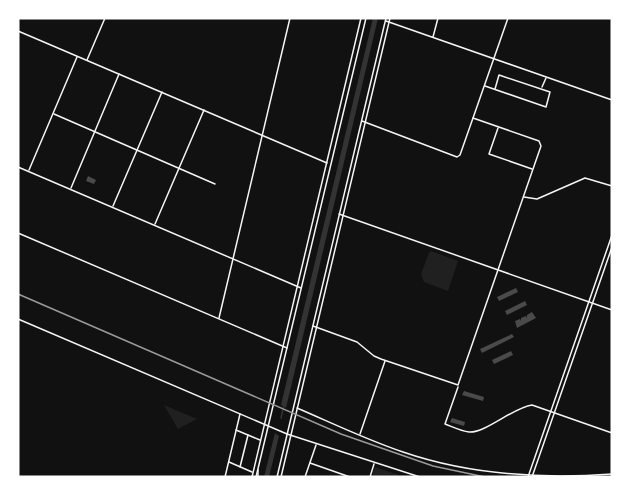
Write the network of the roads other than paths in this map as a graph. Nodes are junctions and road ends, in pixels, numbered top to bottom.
1 (105, 18) edge
2 (290, 18) edge
3 (361, 18) edge
4 (366, 18) edge
5 (390, 18) edge
6 (438, 18) edge
7 (508, 18) edge
8 (385, 20) edge
9 (389, 22) junction
10 (18, 31) edge
11 (432, 38) junction
12 (77, 57) junction
13 (494, 59) junction
14 (87, 61) junction
15 (119, 74) junction
16 (546, 77) junction
17 (484, 86) junction
18 (495, 89) junction
19 (542, 89) junction
20 (162, 92) junction
21 (612, 100) edge
22 (204, 110) junction
23 (53, 114) junction
24 (473, 118) junction
25 (361, 121) junction
26 (365, 122) junction
27 (498, 127) junction
28 (95, 131) junction
29 (262, 135) junction
30 (137, 150) junction
31 (327, 163) junction
32 (331, 164) junction
33 (18, 167) edge
34 (179, 167) junction
35 (533, 169) junction
36 (28, 171) junction
37 (215, 184) dead end
38 (612, 186) edge
39 (71, 189) junction
40 (523, 197) junction
41 (113, 207) junction
42 (339, 214) junction
43 (343, 216) junction
44 (155, 225) junction
45 (18, 233) edge
46 (612, 235) edge
47 (612, 247) edge
48 (233, 259) junction
49 (498, 270) junction
50 (297, 286) junction
51 (302, 288) junction
52 (589, 302) junction
53 (593, 303) junction
54 (612, 310) edge
55 (219, 318) junction
56 (18, 319) edge
57 (313, 326) junction
58 (316, 327) junction
59 (283, 346) junction
60 (287, 348) junction
61 (385, 361) junction
62 (458, 385) junction
63 (293, 407) junction
64 (297, 408) junction
65 (551, 411) junction
66 (555, 413) junction
67 (240, 414) junction
68 (265, 425) junction
69 (269, 426) junction
70 (236, 430) junction
71 (612, 433) edge
72 (287, 434) junction
73 (360, 434) junction
74 (248, 435) junction
75 (291, 435) junction
76 (261, 441) junction
77 (316, 444) junction
78 (228, 462) junction
79 (310, 463) junction
80 (375, 463) junction
81 (240, 467) junction
82 (402, 471) junction
83 (254, 472) junction
84 (612, 474) edge
85 (529, 476) edge
86 (533, 476) edge
87 (225, 477) edge
88 (251, 477) edge
89 (257, 477) edge
90 (279, 477) edge
91 (305, 477) edge
92 (350, 477) edge
93 (370, 477) edge
94 (400, 477) edge
95 (420, 477) edge

1 - 14 street
2 - 29 street
3 - 31 street
4 - 32 street
5 - 9 street
6 - 11 street
7 - 13 street
8 - 9 street
8 - 25 street
9 - 11 street
9 - 26 street
10 - 12 street
11 - 13 street
12 - 14 street
12 - 23 street
13 - 16 street
13 - 17 street
14 - 15 street
15 - 20 street
15 - 28 street
16 - 19 street
16 - 21 street
17 - 18 street
17 - 24 street
18 - 19 street
18 - 19 street
20 - 22 street
20 - 30 street
22 - 29 street
22 - 34 street
23 - 28 street
23 - 36 street
24 - 26 street
24 - 27 street
25 - 26 street
25 - 42 street
26 - 43 street
27 - 35 street
27 - 35 street
28 - 30 street
28 - 39 street
29 - 31 street
29 - 48 street
30 - 34 street
30 - 41 street
31 - 32 street
31 - 50 street
32 - 51 street
33 - 36 street
34 - 37 street
34 - 44 street
35 - 40 street
36 - 39 street
38 - 40 street
39 - 41 street
40 - 49 street
41 - 44 street
42 - 43 street
42 - 57 street
43 - 49 street
43 - 58 street
44 - 48 street
45 - 55 street
46 - 52 street
47 - 53 street
48 - 50 street
48 - 55 street
49 - 52 street
49 - 62 street
50 - 51 street
50 - 59 street
51 - 60 street
52 - 53 street
52 - 65 street
53 - 54 street
53 - 66 street
55 - 59 street
56 - 67 street
57 - 58 street
57 - 63 street
58 - 61 street
58 - 64 street
59 - 60 street
59 - 68 street
60 - 69 street
61 - 62 street
61 - 73 street
62 - 65 street
63 - 64 street
63 - 72 street
64 - 73 street
64 - 75 street
65 - 66 street
65 - 85 street
66 - 71 street
66 - 86 street
67 - 68 street
67 - 70 street
68 - 69 street
68 - 76 street
69 - 72 street
69 - 89 street
70 - 74 street
70 - 78 street
72 - 75 street
72 - 90 street
73 - 85 street
74 - 76 street
74 - 81 street
75 - 77 street
75 - 90 street
76 - 83 street
77 - 79 street
77 - 80 street
78 - 81 street
78 - 87 street
79 - 91 street
79 - 92 street
80 - 82 street
80 - 93 street
81 - 83 street
82 - 94 street
82 - 95 street
83 - 88 street
84 - 86 street
85 - 86 street

